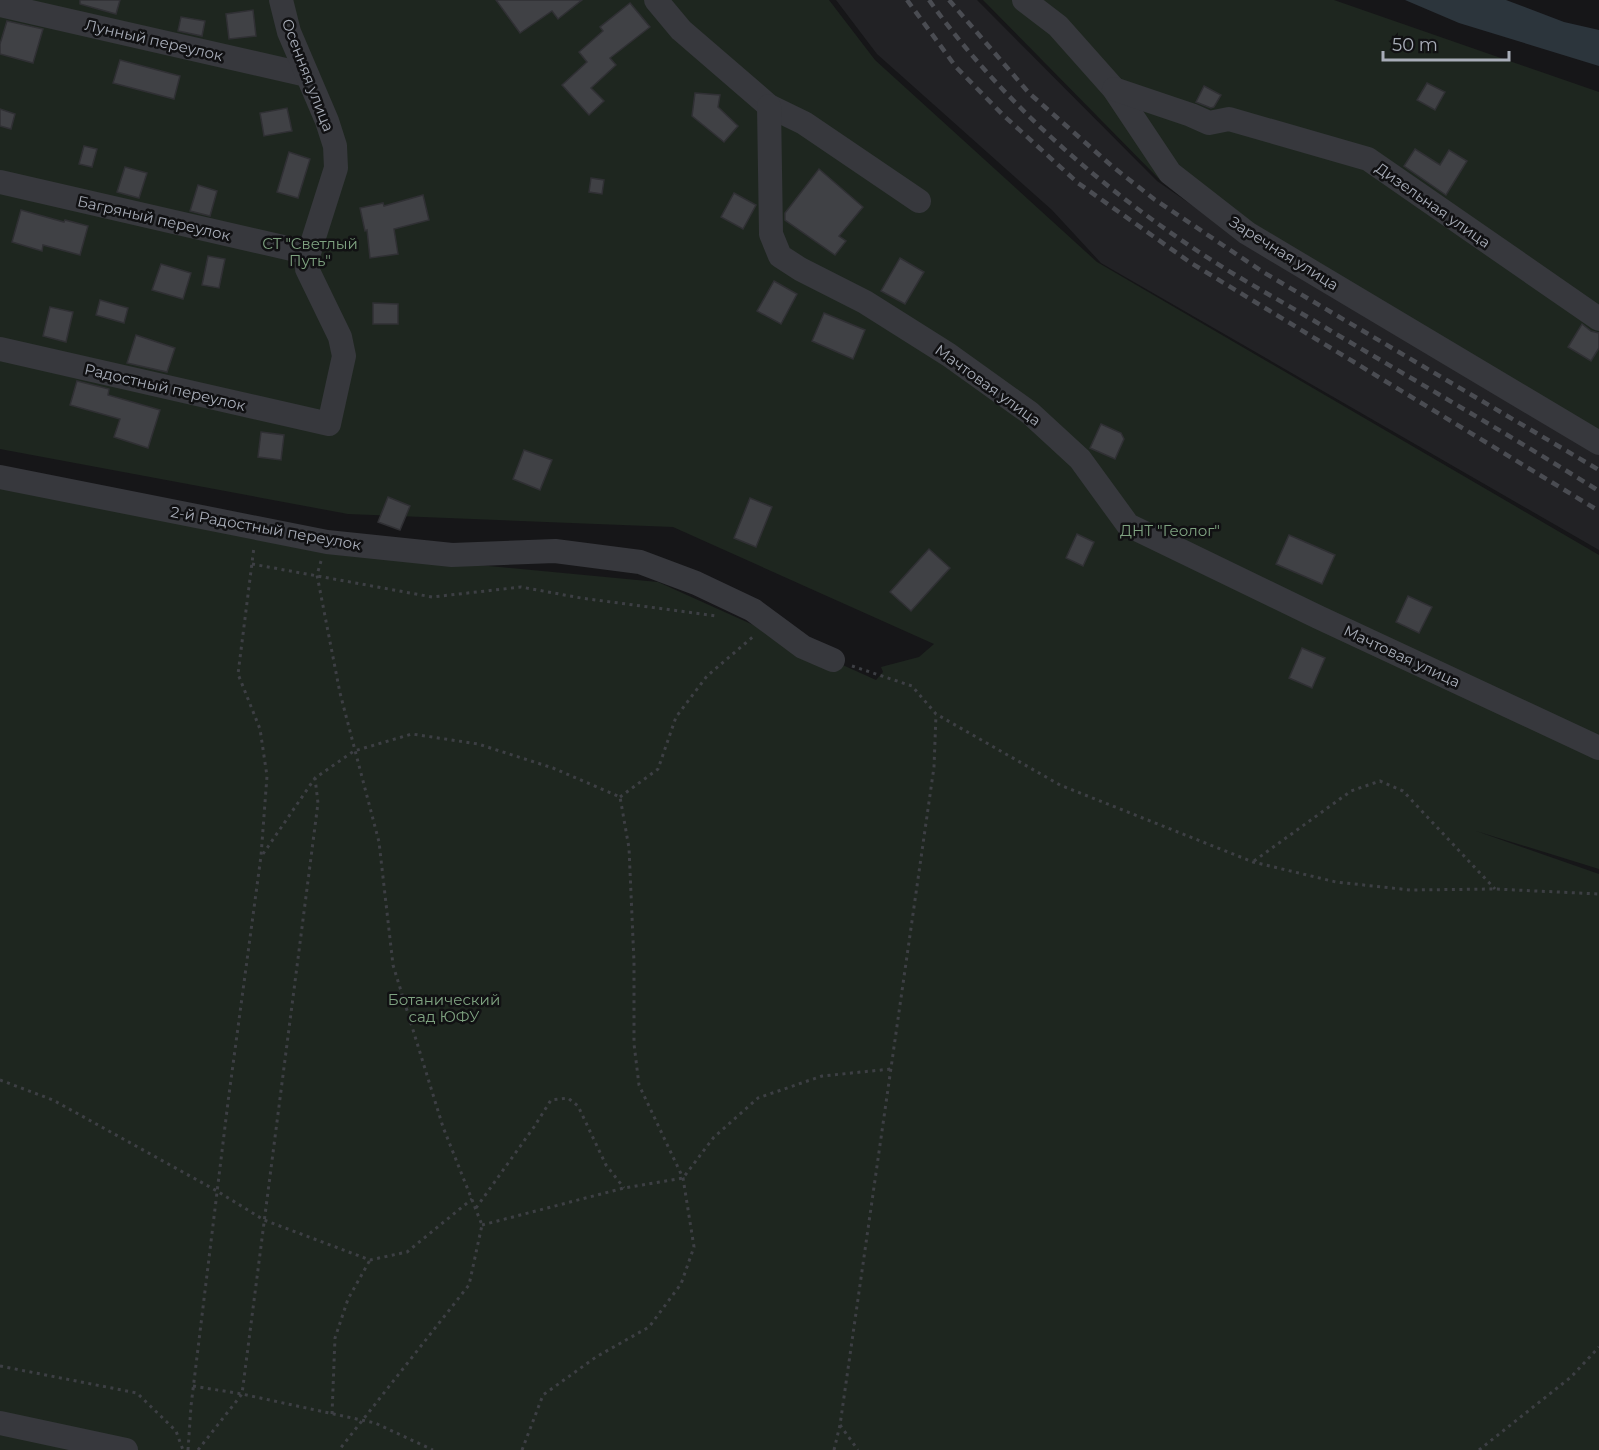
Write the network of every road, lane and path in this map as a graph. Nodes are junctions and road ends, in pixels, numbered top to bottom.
1 (281, 0) edge
2 (656, 0) edge
3 (1024, 0) edge
4 (0, 5) edge
5 (307, 75) junction
6 (1114, 89) junction
7 (770, 106) junction
8 (0, 182) edge
9 (919, 201) dead end
10 (309, 253) junction
11 (1599, 319) edge
12 (0, 349) edge
13 (329, 424) joint
14 (1599, 443) edge
15 (0, 477) edge
16 (327, 542) junction
17 (317, 575) junction
18 (718, 617) dead end
19 (769, 622) junction
20 (833, 660) joint
21 (936, 714) junction
22 (1599, 748) edge
23 (354, 751) junction
24 (315, 778) junction
25 (620, 797) junction
26 (261, 856) junction
27 (1253, 862) junction
28 (1495, 889) junction
29 (1599, 894) edge
30 (891, 1069) junction
31 (0, 1080) edge
32 (682, 1178) junction
33 (624, 1188) junction
34 (217, 1191) junction
35 (472, 1199) junction
36 (476, 1208) junction
37 (264, 1220) junction
38 (482, 1225) junction
39 (370, 1260) junction
40 (1599, 1347) edge
41 (0, 1366) edge
42 (193, 1386) junction
43 (242, 1394) junction
44 (332, 1414) junction
45 (363, 1420) junction
46 (0, 1423) edge
47 (840, 1425) junction
48 (126, 1450) edge
49 (183, 1450) edge
50 (188, 1450) edge
51 (198, 1450) edge
52 (339, 1450) edge
53 (433, 1450) edge
54 (522, 1450) edge
55 (834, 1450) edge
56 (858, 1450) edge
57 (1479, 1450) edge

1 - 5 street, Осенняя улица
2 - 7 street
3 - 6 street, Заречная улица
4 - 5 street, Лунный переулок
5 - 10 street, Осенняя улица
6 - 11 street, Дизельная улица
6 - 14 street, Заречная улица
7 - 9 street
7 - 22 street, Мачтовая улица
8 - 10 street, Багряный переулок
10 - 13 street, Осенняя улица
12 - 13 street, Радостный переулок
15 - 16 street, 2-й Радостный переулок
16 - 17 path
16 - 19 street, 2-й Радостный переулок
17 - 18 path
17 - 23 path
17 - 26 path
19 - 20 street, 2-й Радостный переулок
19 - 25 path
20 - 21 path
21 - 27 path
21 - 30 path
23 - 24 path
23 - 25 path
23 - 35 path
24 - 26 path
24 - 37 path
25 - 32 path
26 - 34 path
27 - 28 path
27 - 28 path
28 - 29 path
30 - 32 path
30 - 47 path
31 - 34 path
32 - 33 path
32 - 54 path
33 - 36 path
33 - 38 path
34 - 37 path
34 - 42 path
35 - 36 path
35 - 39 path
36 - 38 path
37 - 39 path
37 - 43 path
38 - 45 path
39 - 44 path
40 - 57 path
41 - 49 path
42 - 43 path
42 - 50 path
43 - 44 path
43 - 51 path
44 - 45 path
45 - 52 path
45 - 53 path
46 - 48 street
47 - 55 path
47 - 56 path

